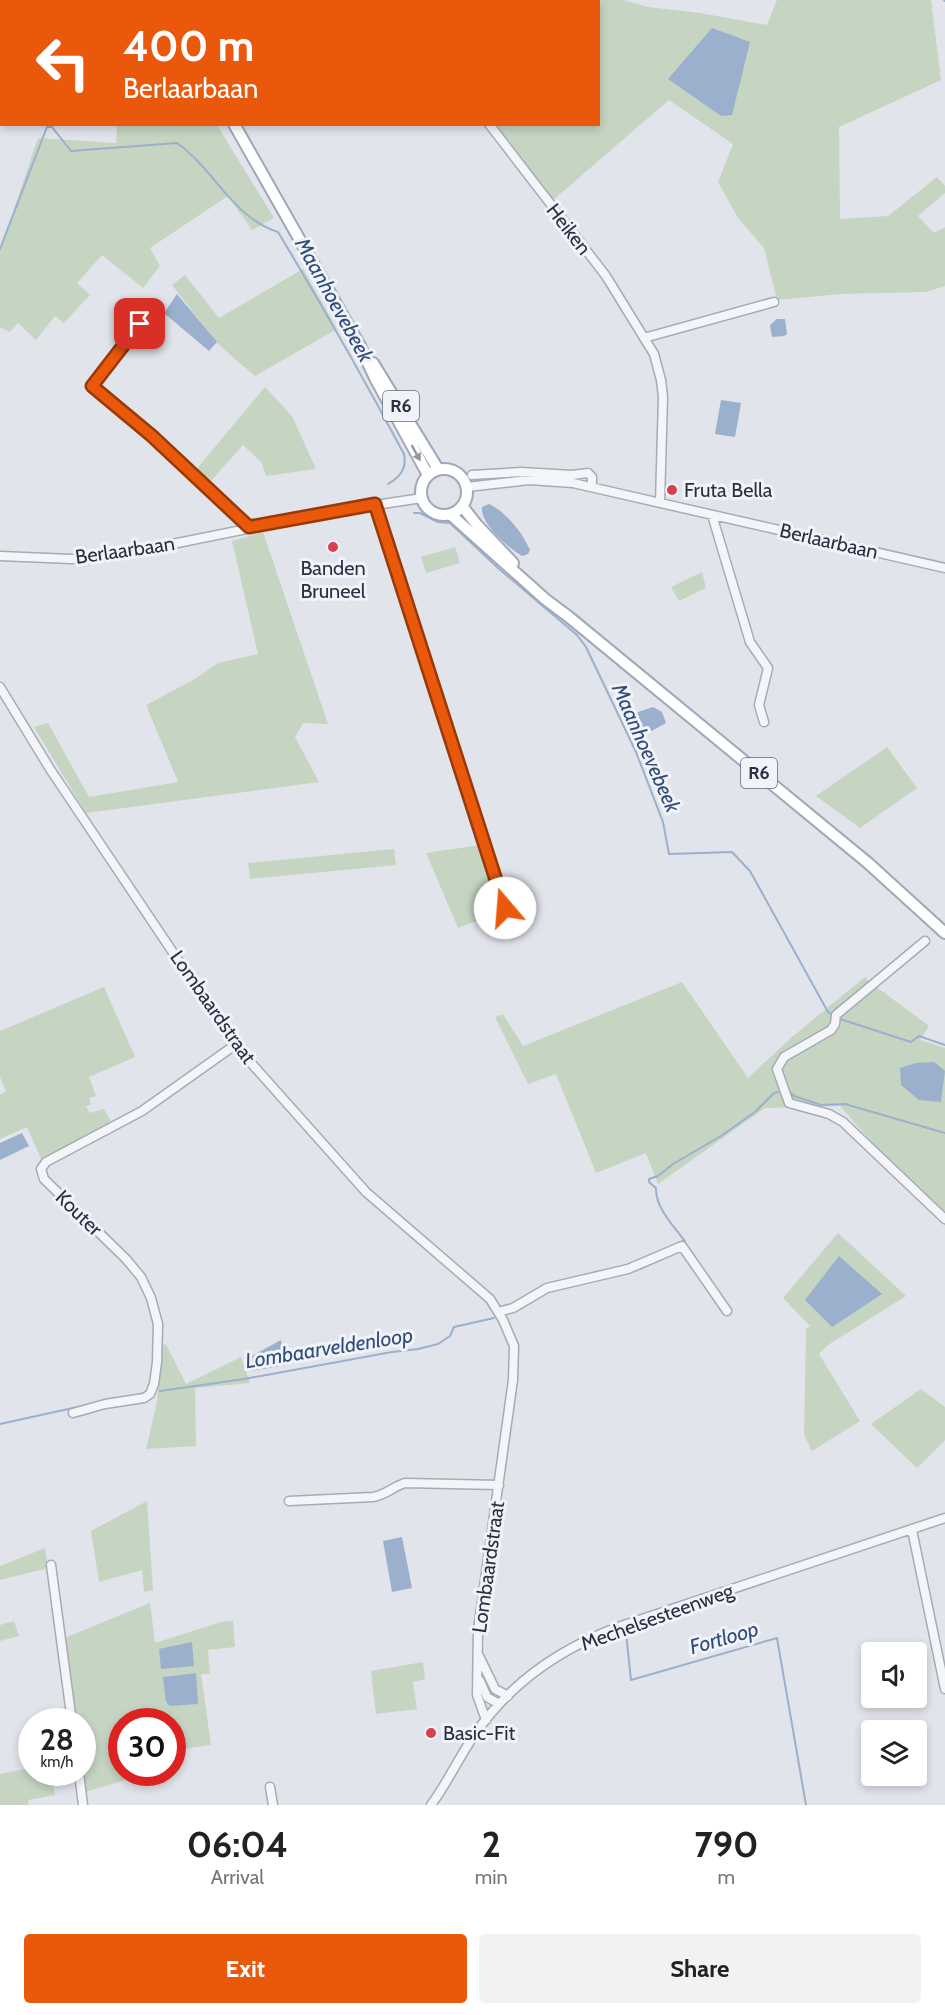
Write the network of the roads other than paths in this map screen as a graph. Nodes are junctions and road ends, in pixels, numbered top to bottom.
1 (235, 126) edge
2 (491, 126) edge
3 (774, 302) dead end
4 (153, 307) dead end
5 (644, 338) junction
6 (433, 472) junction
7 (472, 475) dead end
8 (591, 486) junction
9 (467, 487) junction
10 (422, 498) junction
11 (660, 502) junction
12 (375, 504) junction
13 (462, 506) junction
14 (450, 514) junction
15 (712, 515) junction
16 (249, 527) junction
17 (0, 556) edge
18 (945, 568) edge
19 (569, 617) junction
20 (0, 687) edge
21 (764, 722) dead end
22 (505, 908) dead end
23 (945, 933) edge
24 (925, 941) dead end
25 (235, 1045) junction
26 (945, 1219) edge
27 (727, 1311) dead end
28 (498, 1312) junction
29 (73, 1413) dead end
30 (499, 1485) junction
31 (290, 1501) dead end
32 (945, 1518) edge
33 (912, 1530) junction
34 (51, 1565) dead end
35 (477, 1650) junction
36 (478, 1675) junction
37 (945, 1689) edge
38 (508, 1696) junction
39 (500, 1704) junction
40 (70, 1708) edge
41 (486, 1720) junction
42 (81, 1786) edge
43 (270, 1787) dead end
44 (83, 1805) edge
45 (273, 1805) edge
46 (431, 1805) edge

1 - 6 main road, R6
2 - 5 street, Heiken
3 - 5 street
4 - 16 street
5 - 11 street, Heiken
6 - 9 main road
6 - 10 main road
7 - 8 street
8 - 9 street, Berlaarbaan
8 - 11 street, Berlaarbaan
9 - 13 main road
10 - 12 street, Berlaarbaan
10 - 14 main road, R6
11 - 15 street, Berlaarbaan
12 - 16 street, Berlaarbaan
12 - 22 street
13 - 14 main road
13 - 19 main road, R6
14 - 19 main road, R6
15 - 18 street, Berlaarbaan
15 - 21 street
16 - 17 street, Berlaarbaan
19 - 23 main road, R6
20 - 25 street, Lombaardstraat
24 - 26 street
25 - 28 street, Lombaardstraat
25 - 29 street, Kouter
27 - 28 street
28 - 30 street, Lombaardstraat
30 - 31 street, Lombaardstraat
30 - 35 street, Lombaardstraat
32 - 33 street, Mechelsesteenweg
33 - 37 street
33 - 38 street, Mechelsesteenweg
34 - 40 street
35 - 36 street, Lombaardstraat
35 - 38 street, Lombaardstraat
36 - 39 street, Lombaardstraat
36 - 41 street, Lombaardstraat
38 - 39 street, Mechelsesteenweg
39 - 41 street, Mechelsesteenweg
41 - 46 street, Mechelsesteenweg
42 - 44 street
43 - 45 street

